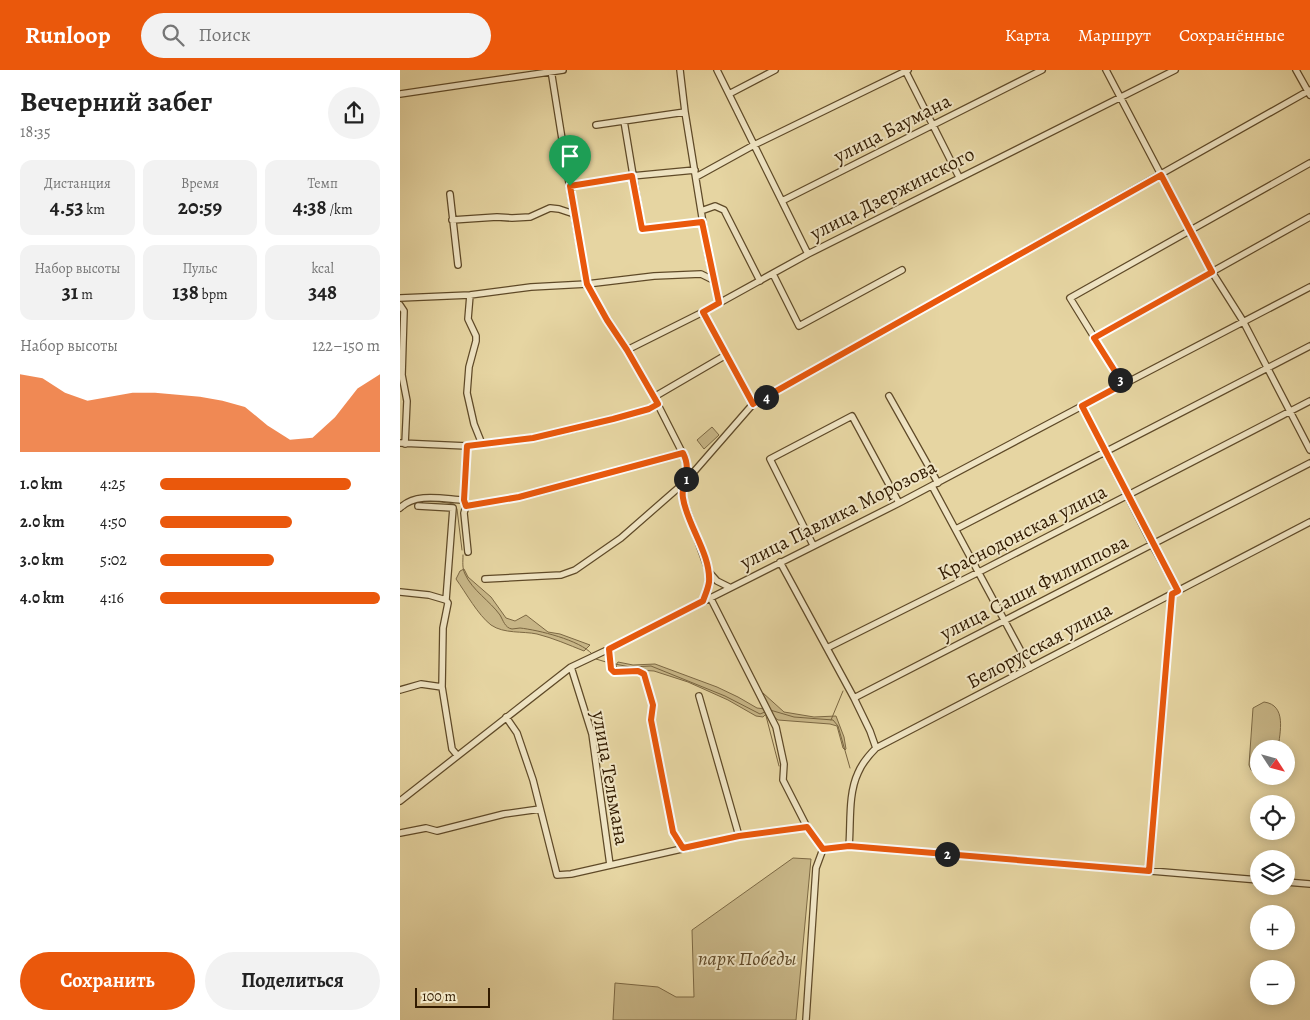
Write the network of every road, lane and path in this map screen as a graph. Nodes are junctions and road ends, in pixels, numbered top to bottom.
1 (563, 70) edge
2 (680, 70) edge
3 (717, 70) edge
4 (775, 70) edge
5 (906, 70) edge
6 (1042, 70) edge
7 (1106, 70) edge
8 (1175, 70) edge
9 (1296, 70) edge
10 (551, 71) edge
11 (1309, 92) edge
12 (400, 94) edge
13 (729, 94) junction
14 (1120, 98) junction
15 (685, 112) junction
16 (624, 121) junction
17 (596, 125) dead end
18 (933, 125) junction
19 (754, 145) junction
20 (1310, 163) edge
21 (695, 170) junction
22 (1161, 175) junction
23 (632, 176) junction
24 (959, 177) junction
25 (696, 178) junction
26 (570, 186) junction
27 (450, 194) dead end
28 (782, 201) junction
29 (701, 211) junction
30 (574, 214) junction
31 (1310, 217) edge
32 (452, 220) junction
33 (702, 222) junction
34 (1190, 230) junction
35 (808, 254) junction
36 (458, 265) dead end
37 (902, 270) dead end
38 (1212, 272) junction
39 (773, 274) junction
40 (713, 280) junction
41 (760, 281) junction
42 (587, 284) junction
43 (1310, 287) edge
44 (470, 294) junction
45 (400, 298) edge
46 (719, 303) junction
47 (400, 305) edge
48 (703, 312) junction
49 (1243, 321) junction
50 (1094, 338) junction
51 (1310, 346) edge
52 (627, 350) junction
53 (726, 355) junction
54 (1268, 368) junction
55 (1123, 384) junction
56 (889, 396) dead end
57 (654, 397) junction
58 (1310, 401) edge
59 (658, 404) junction
60 (753, 404) junction
61 (1082, 406) junction
62 (1290, 411) junction
63 (403, 443) edge
64 (482, 444) junction
65 (467, 446) junction
66 (1310, 450) edge
67 (1105, 452) junction
68 (683, 453) junction
69 (1310, 463) edge
70 (685, 482) junction
71 (938, 483) junction
72 (932, 486) junction
73 (1127, 496) junction
74 (465, 503) junction
75 (899, 503) junction
76 (418, 506) dead end
77 (400, 508) edge
78 (1310, 522) edge
79 (956, 529) junction
80 (1152, 544) junction
81 (813, 545) junction
82 (468, 552) dead end
83 (780, 562) junction
84 (709, 572) junction
85 (979, 572) junction
86 (485, 580) dead end
87 (730, 587) junction
88 (400, 592) edge
89 (1175, 593) junction
90 (710, 597) junction
91 (446, 600) junction
92 (703, 601) junction
93 (1004, 620) junction
94 (827, 648) junction
95 (609, 649) junction
96 (571, 667) junction
97 (1030, 668) junction
98 (442, 687) junction
99 (400, 690) edge
100 (699, 696) dead end
101 (854, 698) junction
102 (506, 717) junction
103 (876, 748) junction
104 (457, 755) junction
105 (400, 801) edge
106 (540, 809) junction
107 (807, 827) junction
108 (400, 834) edge
109 (739, 836) junction
110 (849, 846) junction
111 (683, 848) junction
112 (823, 849) junction
113 (610, 865) junction
114 (1149, 871) junction
115 (1250, 879) edge
116 (1295, 883) edge
117 (1310, 884) edge
118 (806, 1020) edge

1 - 10 street
2 - 15 street
3 - 13 street
4 - 13 street
5 - 18 street
5 - 19 street
6 - 18 street, улица Баумана
7 - 14 street
8 - 14 street, улица Дзержинского
9 - 11 street
10 - 12 street
10 - 26 street
11 - 22 street
13 - 19 street
14 - 22 street
14 - 24 street, улица Дзержинского
15 - 16 street
15 - 21 street
16 - 17 street
16 - 23 street
18 - 24 street
18 - 28 street, улица Баумана
19 - 25 street
19 - 28 street
20 - 34 street
21 - 23 street
21 - 25 street
22 - 34 street
22 - 60 street
23 - 26 street
23 - 33 street
24 - 35 street, улица Дзержинского
25 - 29 street
26 - 30 street
27 - 32 street
28 - 35 street
29 - 33 street
29 - 41 street
30 - 32 street
30 - 42 street
31 - 38 street
32 - 36 street
33 - 40 street
34 - 38 street
34 - 50 street
35 - 39 street, улица Дзержинского
37 - 39 street
38 - 49 street
38 - 50 street
39 - 41 street, улица Дзержинского
40 - 42 street
40 - 46 street
41 - 46 street, улица Дзержинского
42 - 44 street
42 - 52 street
43 - 49 street, улица Павлика Морозова
44 - 45 street
44 - 64 street
46 - 48 street, улица Дзержинского
47 - 63 street
48 - 52 street, улица Дзержинского
48 - 53 street
49 - 54 street
49 - 55 street, улица Павлика Морозова
50 - 55 street
51 - 54 street
52 - 57 street
53 - 57 street
53 - 60 street
54 - 62 street
54 - 67 street
55 - 61 street, улица Павлика Морозова
56 - 71 street
57 - 59 street
58 - 62 street, Краснодонская улица
59 - 64 street
59 - 68 street
60 - 70 street
61 - 67 street
61 - 71 street, улица Павлика Морозова
62 - 66 street
62 - 73 street, Краснодонская улица
63 - 65 street
64 - 65 street
65 - 74 street
67 - 73 street
67 - 79 street
68 - 70 street
68 - 74 street
69 - 80 street, улица Саши Филиппова
70 - 84 street
70 - 86 street
71 - 72 street, улица Павлика Морозова
72 - 75 street, улица Павлика Морозова
72 - 79 street
73 - 80 street
73 - 85 street, Краснодонская улица
74 - 77 street
74 - 82 street
75 - 81 street, улица Павлика Морозова
75 - 81 street
76 - 91 street
78 - 89 street, Белорусская улица
79 - 85 street
80 - 89 street
80 - 93 street, улица Саши Филиппова
81 - 83 street, улица Павлика Морозова
83 - 87 street, улица Павлика Морозова
83 - 94 street
84 - 87 street
84 - 92 street
85 - 93 street
85 - 94 street, Краснодонская улица
87 - 90 street, улица Павлика Морозова
88 - 91 street
89 - 97 street, Белорусская улица
89 - 114 street
90 - 92 street, улица Павлика Морозова
90 - 107 street
91 - 98 street
92 - 95 street, улица Павлика Морозова
93 - 97 street
93 - 101 street, улица Саши Филиппова
94 - 101 street
95 - 96 street, улица Павлика Морозова
95 - 111 street
96 - 102 street, улица Павлика Морозова
96 - 113 street, улица Тельмана
97 - 103 street, Белорусская улица
98 - 99 street
98 - 104 street
100 - 109 street
101 - 103 street
102 - 104 street, улица Павлика Морозова
102 - 106 street
103 - 110 street, Белорусская улица
104 - 105 street, улица Павлика Морозова
106 - 108 street
106 - 113 street
107 - 109 street
107 - 112 street
109 - 111 street
110 - 112 street
110 - 114 street
111 - 113 street
112 - 118 street
114 - 115 street
116 - 117 street

